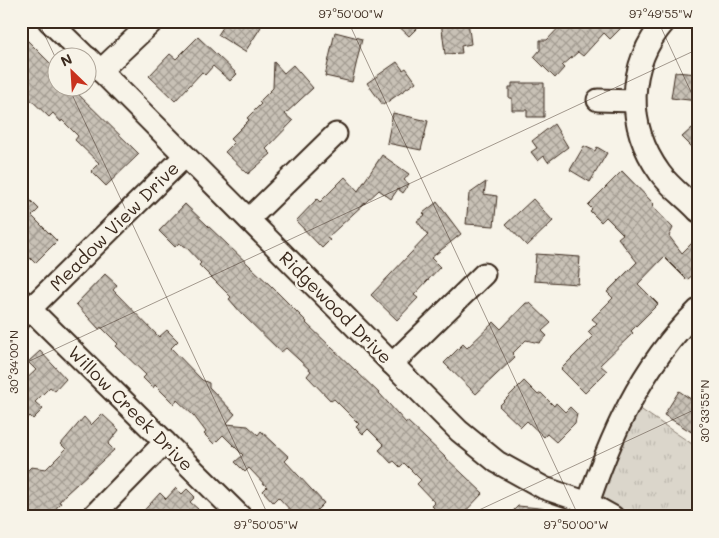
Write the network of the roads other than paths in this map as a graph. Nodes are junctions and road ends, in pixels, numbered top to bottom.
1 (49, 21) edge
2 (153, 21) edge
3 (665, 21) edge
4 (77, 48) edge
5 (98, 58) edge
6 (98, 68) edge
7 (598, 100) dead end
8 (634, 101) junction
9 (336, 134) dead end
10 (185, 156) junction
11 (698, 211) edge
12 (249, 219) junction
13 (484, 274) dead end
14 (24, 309) edge
15 (698, 310) edge
16 (392, 364) junction
17 (165, 442) junction
18 (586, 510) edge
19 (92, 517) edge
20 (241, 517) edge
21 (613, 517) edge

1 - 4 street, Ridgewood Drive
2 - 5 street
3 - 8 street
6 - 10 street, Ridgewood Drive
7 - 8 street
8 - 11 street
9 - 12 street
10 - 12 street, Ridgewood Drive
10 - 14 street, Meadow View Drive
12 - 16 street, Ridgewood Drive
13 - 16 street
14 - 17 street, Willow Creek Drive
15 - 18 street
16 - 18 street, Ridgewood Drive
17 - 19 street
17 - 20 street, Willow Creek Drive
18 - 21 street, Ridgewood Drive

